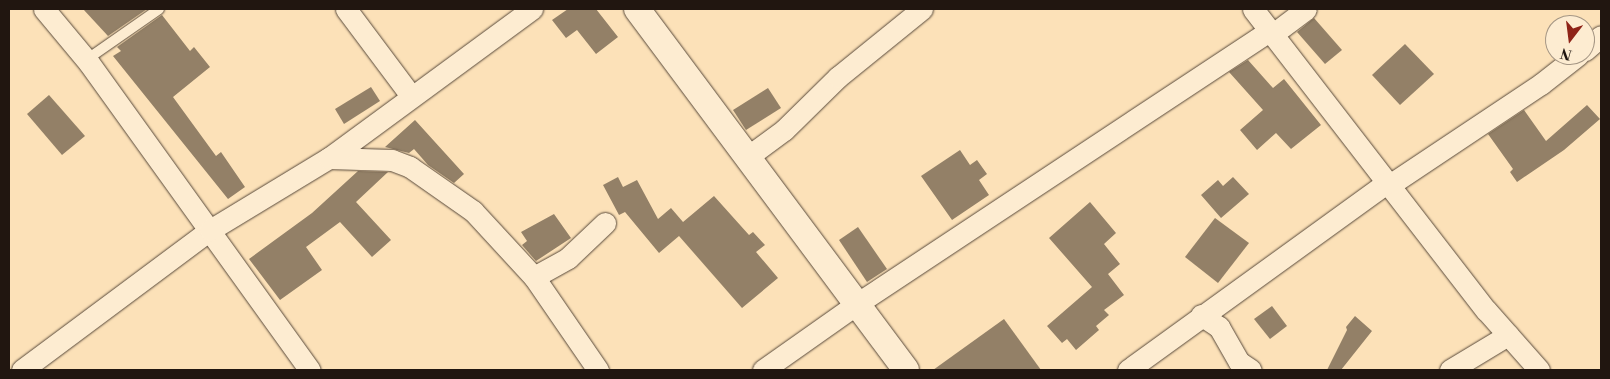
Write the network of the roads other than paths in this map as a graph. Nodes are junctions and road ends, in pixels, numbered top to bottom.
1 (44, 9) edge
2 (159, 9) edge
3 (346, 9) edge
4 (532, 9) edge
5 (637, 9) edge
6 (922, 9) edge
7 (1253, 9) edge
8 (1306, 9) edge
9 (1272, 32) junction
10 (86, 60) junction
11 (1568, 65) edge
12 (411, 96) junction
13 (329, 158) junction
14 (746, 158) junction
15 (1389, 183) junction
16 (605, 223) dead end
17 (210, 230) junction
18 (534, 277) junction
19 (855, 305) junction
20 (1201, 315) junction
21 (1508, 335) junction
22 (22, 370) edge
23 (310, 370) edge
24 (598, 370) edge
25 (763, 370) edge
26 (906, 370) edge
27 (1128, 370) edge
28 (1251, 370) edge
29 (1450, 370) edge
30 (1539, 370) edge

1 - 10 street
2 - 10 lane
3 - 12 street
4 - 12 street
5 - 14 street
6 - 14 street
7 - 9 street
8 - 9 street
9 - 15 street
9 - 19 street
10 - 17 street
11 - 15 street
12 - 13 street
13 - 17 street
13 - 18 street
14 - 19 street
15 - 20 street
15 - 21 street
16 - 18 street
17 - 22 street
17 - 23 street
18 - 24 street
19 - 25 street
19 - 26 street
20 - 27 street
20 - 28 street
21 - 29 street
21 - 30 street

